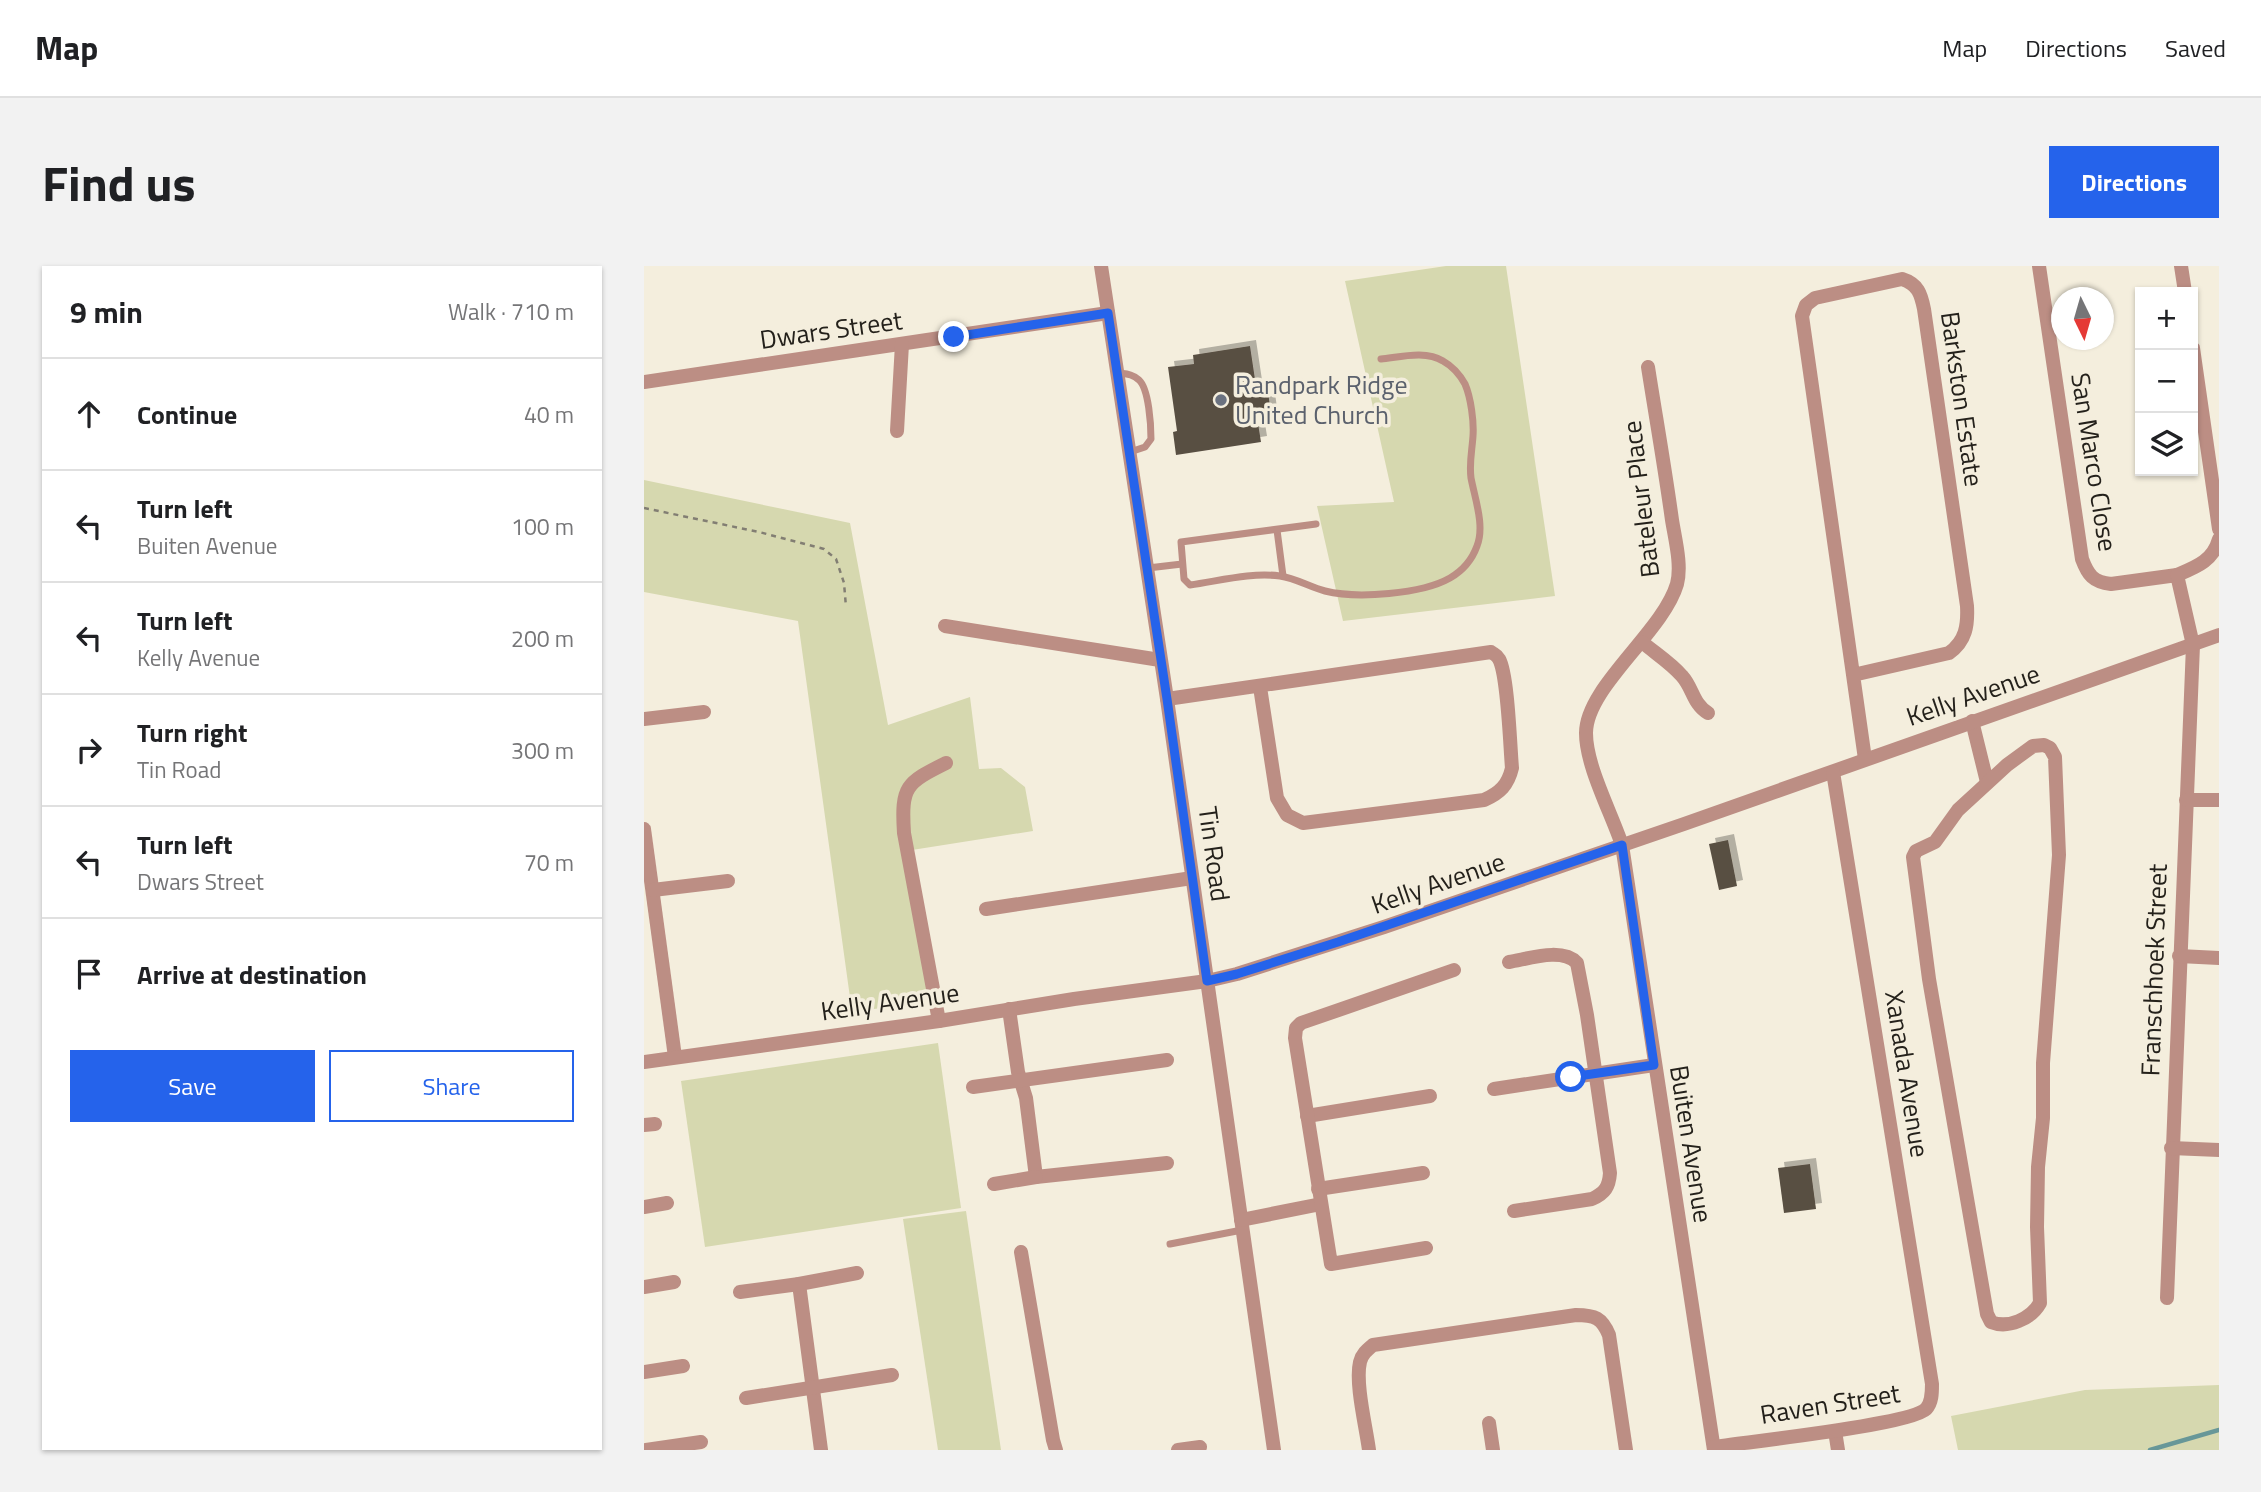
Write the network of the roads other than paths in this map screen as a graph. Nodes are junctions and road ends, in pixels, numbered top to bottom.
1 (1101, 266) edge
2 (2039, 266) edge
3 (2181, 266) edge
4 (2184, 287) edge
5 (1108, 313) junction
6 (902, 344) junction
7 (2193, 350) edge
8 (1381, 359) dead end
9 (1648, 366) dead end
10 (1117, 373) junction
11 (644, 382) edge
12 (897, 432) dead end
13 (1129, 452) junction
14 (1315, 524) dead end
15 (2219, 529) edge
16 (1277, 530) junction
17 (2219, 539) edge
18 (1182, 564) junction
19 (1147, 569) junction
20 (2177, 575) junction
21 (1283, 576) junction
22 (945, 626) dead end
23 (2219, 635) edge
24 (1642, 642) junction
25 (2193, 645) junction
26 (1160, 660) junction
27 (1853, 674) junction
28 (1260, 687) junction
29 (1167, 699) junction
30 (704, 712) dead end
31 (1708, 713) dead end
32 (644, 719) edge
33 (1972, 721) junction
34 (1865, 760) junction
35 (946, 763) dead end
36 (1833, 772) junction
37 (1987, 782) junction
38 (2186, 800) junction
39 (2219, 800) edge
40 (644, 829) edge
41 (1622, 845) junction
42 (1192, 878) junction
43 (728, 881) dead end
44 (653, 890) junction
45 (986, 909) dead end
46 (2179, 956) junction
47 (2219, 958) edge
48 (1508, 962) dead end
49 (1454, 970) dead end
50 (1207, 981) junction
51 (1009, 1009) junction
52 (939, 1021) junction
53 (676, 1057) junction
54 (1167, 1060) dead end
55 (644, 1062) edge
56 (1654, 1065) junction
57 (1596, 1073) junction
58 (1021, 1080) junction
59 (973, 1087) dead end
60 (1494, 1089) dead end
61 (1430, 1096) dead end
62 (1307, 1116) junction
63 (2171, 1149) junction
64 (2219, 1150) edge
65 (1167, 1163) dead end
66 (1423, 1173) dead end
67 (1036, 1177) junction
68 (994, 1184) dead end
69 (1320, 1197) junction
70 (667, 1203) dead end
71 (644, 1207) edge
72 (1514, 1212) dead end
73 (1242, 1225) junction
74 (1170, 1244) dead end
75 (1426, 1248) dead end
76 (1021, 1252) dead end
77 (857, 1273) dead end
78 (674, 1282) dead end
79 (799, 1284) junction
80 (644, 1287) edge
81 (740, 1292) dead end
82 (2167, 1298) dead end
83 (683, 1366) dead end
84 (644, 1372) edge
85 (892, 1375) dead end
86 (1932, 1384) joint
87 (813, 1388) junction
88 (746, 1398) dead end
89 (1489, 1423) dead end
90 (1835, 1431) junction
91 (701, 1442) dead end
92 (1200, 1447) dead end
93 (1714, 1448) edge
94 (646, 1450) edge
95 (821, 1450) edge
96 (1056, 1450) edge
97 (1178, 1450) edge
98 (1274, 1450) edge
99 (1369, 1450) edge
100 (1493, 1450) edge
101 (1626, 1450) edge
102 (1838, 1450) edge

1 - 5 street, Tin Road
2 - 20 street, San Marco Close
3 - 4 street
5 - 6 street, Dwars Street
5 - 10 street, Tin Road
6 - 11 street, Dwars Street
6 - 12 street
7 - 15 street
8 - 21 lane
9 - 24 street, Bateleur Place
10 - 13 street, Tin Road
10 - 13 lane
13 - 19 street, Tin Road
14 - 16 lane
16 - 18 lane
16 - 21 lane
17 - 20 street, San Marco Close
18 - 19 lane
18 - 21 lane
19 - 26 street, Tin Road
20 - 25 street
22 - 26 street
23 - 25 street, Kelly Avenue
24 - 31 street
24 - 41 street, Bateleur Place
25 - 33 street, Kelly Avenue
25 - 38 street, Franschhoek Street
26 - 29 street, Tin Road
27 - 27 street, Barkston Estate
27 - 34 street, Barkston Estate
28 - 28 street
28 - 29 street
29 - 42 street, Tin Road
30 - 32 street
33 - 34 street, Kelly Avenue
33 - 37 street
34 - 36 street, Kelly Avenue
35 - 52 street
36 - 41 street, Kelly Avenue
36 - 86 street, Xanada Avenue
37 - 37 street
38 - 39 street
38 - 46 street, Franschhoek Street
40 - 44 street
41 - 50 street, Kelly Avenue
41 - 56 street, Buiten Avenue
42 - 45 street
42 - 50 street, Tin Road
43 - 44 street
44 - 53 street
46 - 47 street
46 - 63 street, Franschhoek Street
48 - 57 street
49 - 62 street
50 - 51 street, Kelly Avenue
50 - 73 street, Tin Road
51 - 52 street, Kelly Avenue
51 - 58 street
52 - 53 street, Kelly Avenue
53 - 55 street, Kelly Avenue
54 - 58 street
56 - 57 street
56 - 93 street, Buiten Avenue
57 - 60 street
57 - 72 street
58 - 59 street
58 - 67 street
61 - 62 street
62 - 69 street
63 - 64 street
63 - 82 street, Franschhoek Street
65 - 67 street
66 - 69 street
67 - 68 street
69 - 73 street
69 - 75 street
70 - 71 street
73 - 74 lane
73 - 98 street, Tin Road
76 - 96 street
77 - 79 street
78 - 80 street
79 - 81 street
79 - 87 street
83 - 84 street
85 - 87 street
86 - 90 street, Raven Street
87 - 88 street
87 - 95 street
89 - 100 street
90 - 93 street, Raven Street
90 - 102 street
91 - 94 street
92 - 97 street
99 - 101 street

